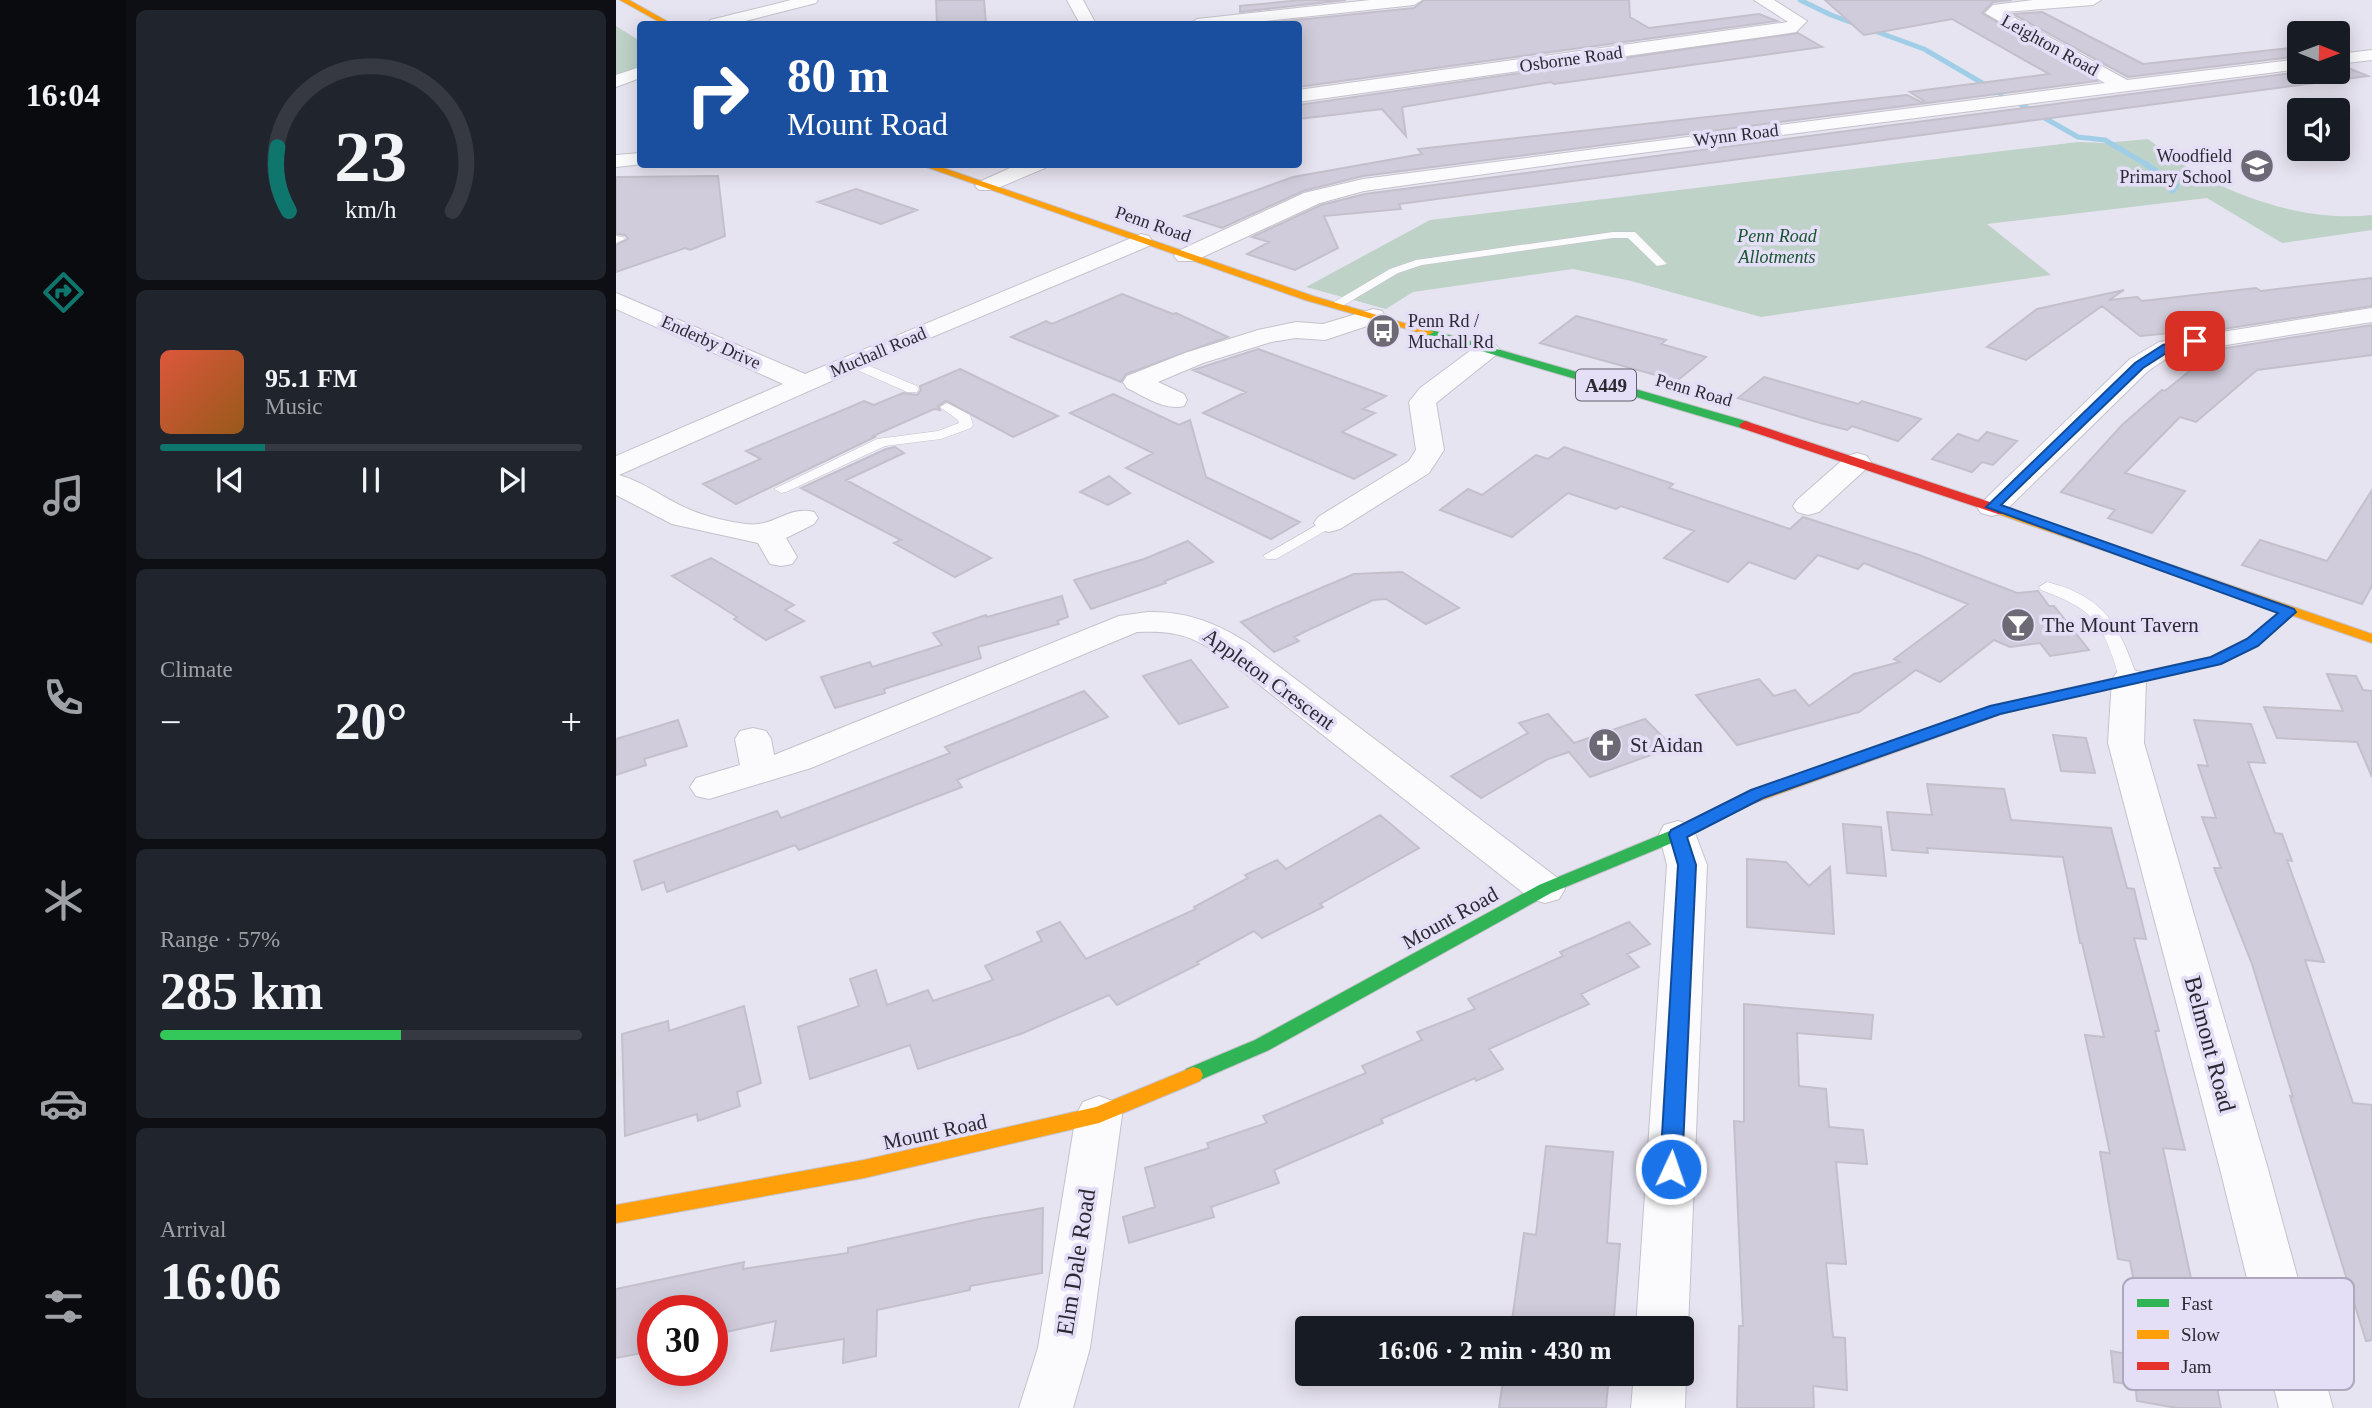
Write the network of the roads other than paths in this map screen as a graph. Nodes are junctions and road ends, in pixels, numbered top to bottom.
1 (624, 0) edge
2 (810, 0) edge
3 (1075, 0) edge
4 (1414, 0) edge
5 (1762, 0) edge
6 (2093, 0) edge
7 (616, 13) edge
8 (662, 21) edge
9 (728, 21) edge
10 (1086, 21) edge
11 (1224, 21) edge
12 (637, 24) edge
13 (2372, 54) edge
14 (2350, 57) edge
15 (2287, 66) edge
16 (637, 73) edge
17 (616, 81) edge
18 (2124, 86) junction
19 (1302, 95) edge
20 (637, 159) edge
21 (616, 161) edge
22 (934, 168) edge
23 (1029, 168) edge
24 (986, 186) junction
25 (1141, 241) junction
26 (1186, 256) junction
27 (1661, 264) dead end
28 (616, 300) edge
29 (1335, 305) junction
30 (2372, 315) edge
31 (1373, 316) junction
32 (1487, 350) junction
33 (853, 363) junction
34 (806, 384) junction
35 (912, 389) dead end
36 (1174, 400) dead end
37 (947, 407) dead end
38 (1857, 462) junction
39 (616, 467) edge
40 (616, 483) edge
41 (781, 489) dead end
42 (1808, 506) dead end
43 (1992, 507) junction
44 (803, 518) dead end
45 (1329, 523) joint
46 (1271, 556) dead end
47 (2047, 587) dead end
48 (2288, 612) junction
49 (2372, 639) edge
50 (2129, 679) junction
51 (709, 787) dead end
52 (1678, 834) junction
53 (1545, 889) junction
54 (1099, 1115) junction
55 (616, 1214) edge
56 (2272, 1278) edge
57 (1663, 1316) edge
58 (1659, 1386) edge
59 (2301, 1390) edge
60 (1046, 1408) edge
61 (1658, 1408) edge
62 (2306, 1408) edge

1 - 8 main road
2 - 9 street
3 - 10 street
4 - 11 street
5 - 19 street, Osborne Road
6 - 18 street, Leighton Road
7 - 12 main road
13 - 14 street
15 - 18 street, Wynn Road
16 - 17 street
18 - 26 street, Wynn Road
20 - 21 street
22 - 24 main road, Penn Road / A449
23 - 24 street
24 - 25 main road, Penn Road / A449
25 - 26 main road, Penn Road / A449
25 - 33 street, Muchall Road
26 - 29 main road, Penn Road / A449
27 - 29 lane
28 - 34 street, Enderby Drive
29 - 31 main road, Penn Road / A449
30 - 43 street
31 - 32 main road, Penn Road / A449
31 - 36 street
32 - 38 main road, Penn Road / A449
32 - 45 street
33 - 34 street, Muchall Road
33 - 35 lane
34 - 39 street, Muchall Road
37 - 41 lane
38 - 42 street
38 - 43 main road, Penn Road / A449
40 - 44 street
43 - 48 main road, Penn Road / A449
45 - 46 lane
47 - 50 lane
48 - 49 main road, Penn Road / A449
48 - 50 main road, Mount Road
50 - 52 main road, Mount Road
50 - 56 street, Belmont Road
51 - 53 street, Appleton Crescent
52 - 53 main road, Mount Road
52 - 57 street
53 - 54 main road, Mount Road
54 - 55 main road, Mount Road
54 - 60 street, Elm Dale Road
58 - 61 street
59 - 62 street, Belmont Road

